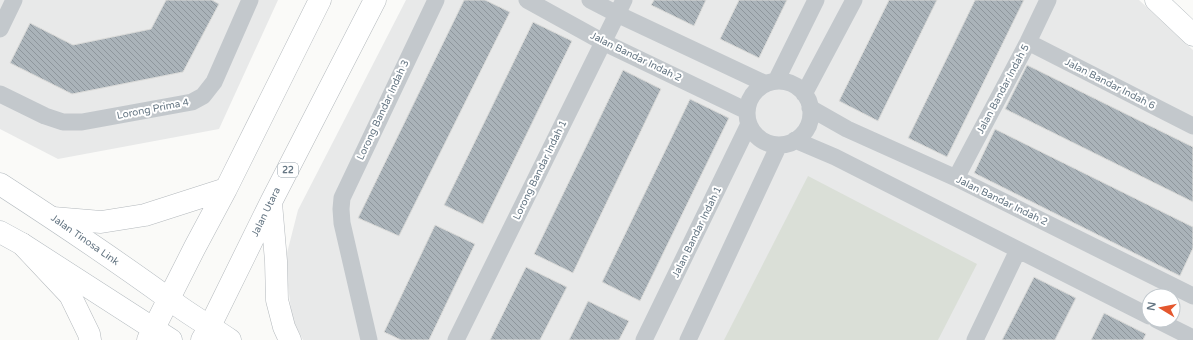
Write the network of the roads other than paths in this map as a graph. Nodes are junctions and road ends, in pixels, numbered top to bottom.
1 (14, 0) edge
2 (250, 0) edge
3 (320, 0) edge
4 (375, 0) edge
5 (436, 0) edge
6 (527, 0) edge
7 (590, 0) edge
8 (816, 0) edge
9 (854, 0) edge
10 (1048, 0) edge
11 (1156, 0) edge
12 (620, 7) edge
13 (0, 29) edge
14 (1193, 35) edge
15 (603, 42) junction
16 (1028, 42) junction
17 (771, 83) junction
18 (0, 94) edge
19 (807, 101) junction
20 (748, 117) junction
21 (1193, 126) edge
22 (787, 143) junction
23 (956, 178) junction
24 (0, 184) edge
25 (226, 188) junction
26 (271, 202) junction
27 (53, 218) junction
28 (0, 232) edge
29 (22, 244) junction
30 (1018, 250) junction
31 (1192, 294) edge
32 (169, 299) junction
33 (1141, 312) edge
34 (1165, 329) edge
35 (206, 333) edge
36 (158, 336) edge
37 (1193, 338) edge
38 (90, 340) edge
39 (230, 340) edge
40 (290, 340) edge
41 (369, 340) edge
42 (456, 340) edge
43 (644, 340) edge
44 (688, 340) edge
45 (975, 340) edge

1 - 13 street
2 - 18 street, Lorong Prima 4
3 - 25 main road
4 - 26 main road, Jalan Utara / 22
5 - 41 street, Lorong Bandar Indah 3
6 - 15 street, Jalan Bandar Indah 2
7 - 12 street
8 - 17 street
9 - 19 street
10 - 16 street, Jalan Bandar Indah 5
11 - 14 main road
12 - 15 street, Lorong Bandar Indah 1
12 - 17 street
15 - 20 street, Jalan Bandar Indah 2
15 - 42 street, Lorong Bandar Indah 1
16 - 21 street, Jalan Bandar Indah 6
16 - 23 street, Jalan Bandar Indah 5
17 - 19 street
17 - 20 street
19 - 22 street
19 - 23 street, Jalan Bandar Indah 2
20 - 22 street
20 - 43 street, Jalan Bandar Indah 1
22 - 30 street
22 - 44 street
23 - 31 street, Jalan Bandar Indah 2
24 - 27 main road, Jalan Tinosa Link
25 - 27 main road
25 - 32 main road
26 - 35 main road, Jalan Utara / 22
26 - 40 main road
27 - 32 main road, Jalan Tinosa Link
28 - 29 main road
29 - 36 main road
29 - 38 main road
30 - 33 street
30 - 45 street
32 - 35 main road, Jalan Tinosa Link
32 - 36 main road
34 - 37 street
35 - 39 main road, Jalan Tinosa Link

